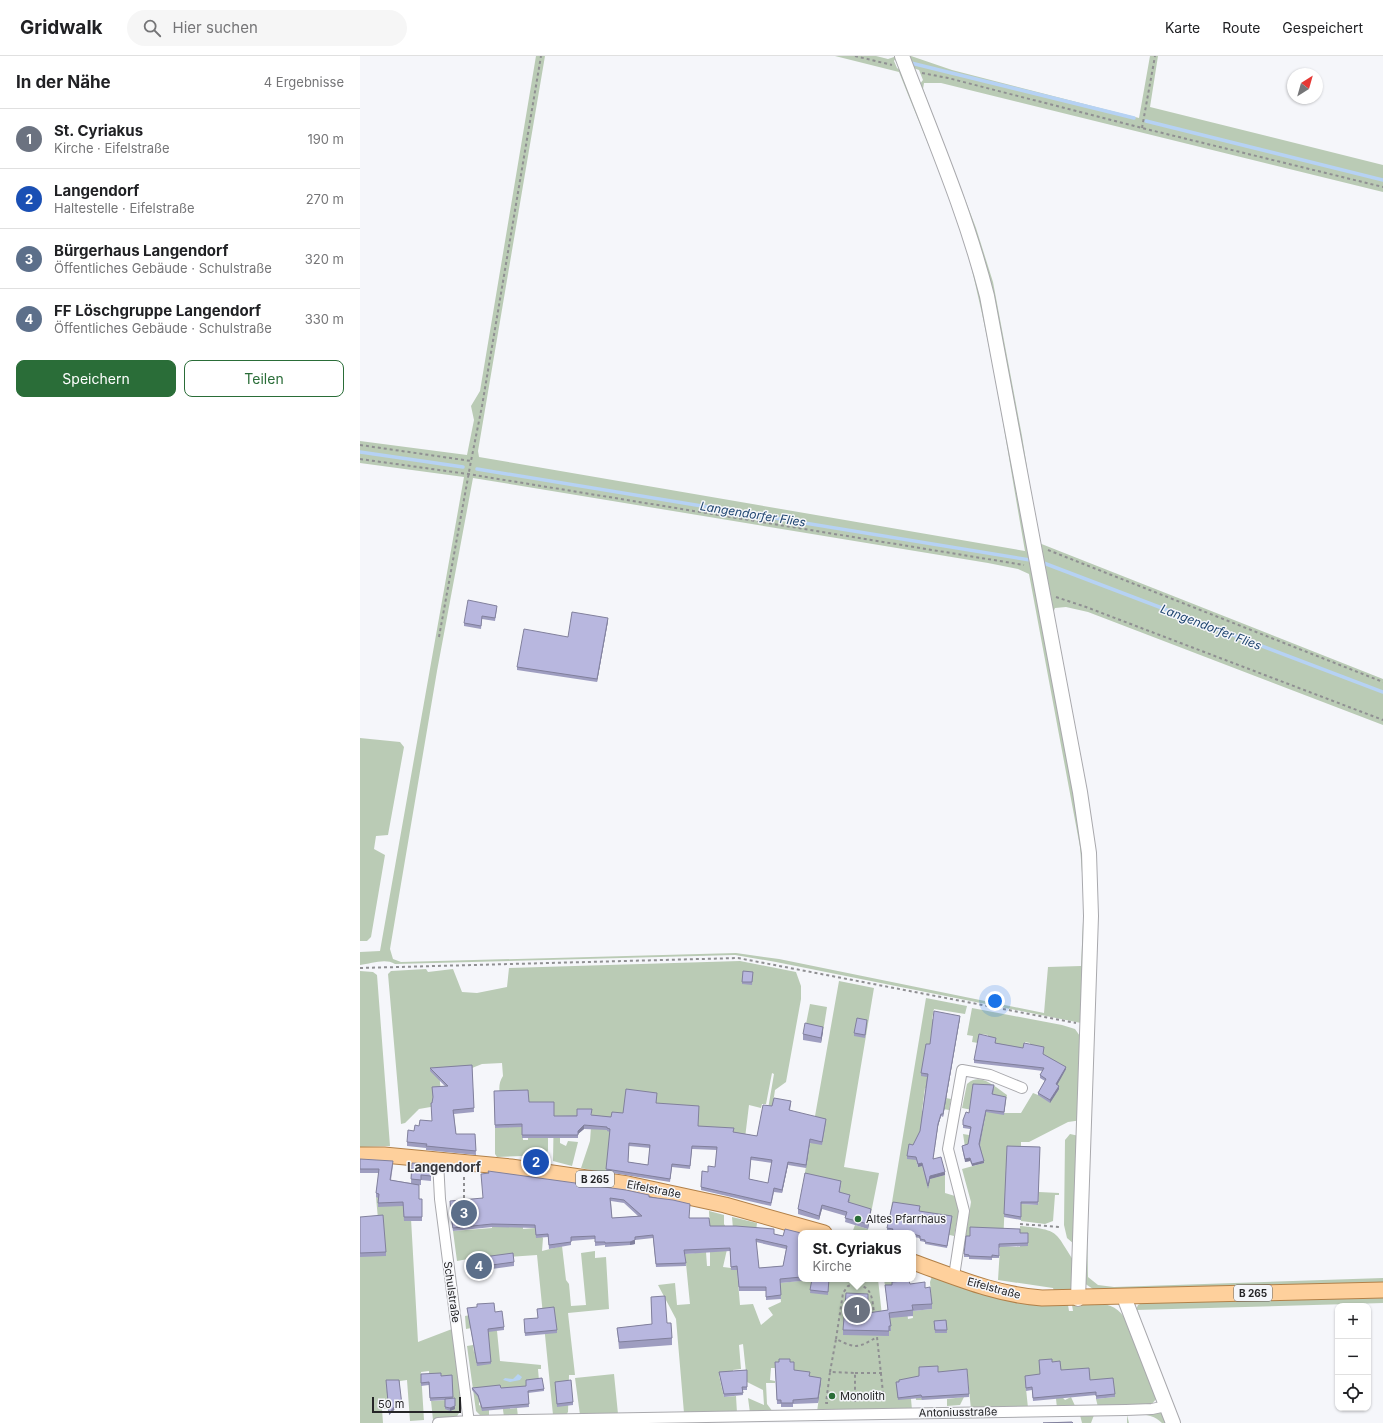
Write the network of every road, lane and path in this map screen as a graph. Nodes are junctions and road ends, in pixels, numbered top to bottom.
1 (541, 56) edge
2 (855, 56) edge
3 (1155, 56) edge
4 (905, 64) edge
5 (1142, 128) junction
6 (1383, 187) edge
7 (360, 445) edge
8 (360, 459) edge
9 (471, 461) junction
10 (468, 474) junction
11 (1032, 544) junction
12 (1036, 567) junction
13 (1041, 593) junction
14 (439, 637) dead end
15 (1383, 682) edge
16 (1383, 720) edge
17 (360, 968) edge
18 (1089, 1026) junction
19 (1022, 1088) dead end
20 (360, 1155) edge
21 (438, 1161) junction
22 (464, 1162) junction
23 (464, 1198) edge
24 (1020, 1224) dead end
25 (1060, 1227) dead end
26 (814, 1230) edge
27 (916, 1263) edge
28 (954, 1276) junction
29 (858, 1284) joint
30 (1383, 1290) edge
31 (1124, 1297) junction
32 (1078, 1299) junction
33 (874, 1317) edge
34 (876, 1330) edge
35 (876, 1337) junction
36 (836, 1338) junction
37 (830, 1372) junction
38 (855, 1373) junction
39 (882, 1373) junction
40 (834, 1403) dead end
41 (878, 1403) dead end
42 (848, 1404) dead end
43 (1166, 1406) junction
44 (469, 1422) edge
45 (438, 1423) edge
46 (1173, 1423) edge

1 - 9 path
2 - 4 path
3 - 5 path
4 - 5 path
4 - 11 street
5 - 6 path
7 - 9 path
8 - 10 path
9 - 10 path
10 - 12 path
10 - 14 path
11 - 12 street
11 - 15 path
12 - 13 street
13 - 16 path
13 - 18 street
17 - 18 path
18 - 32 street
19 - 28 street
20 - 21 main road, Eifelstraße / B 265
21 - 22 main road, Eifelstraße / B 265
21 - 44 street, Schulstraße
22 - 23 path
22 - 26 main road, Eifelstraße / B 265
24 - 25 path
27 - 28 main road, Eifelstraße / B 265
28 - 32 main road, Eifelstraße / B 265
29 - 33 path
29 - 36 path
30 - 31 main road, B 265
31 - 32 main road, B 265
31 - 43 street
34 - 35 path
35 - 36 path
35 - 39 path
36 - 37 path
37 - 38 path
37 - 40 path
38 - 39 path
38 - 42 path
39 - 41 path
43 - 44 street, Antoniusstraße
43 - 46 street
44 - 45 street, Antoniusstraße

